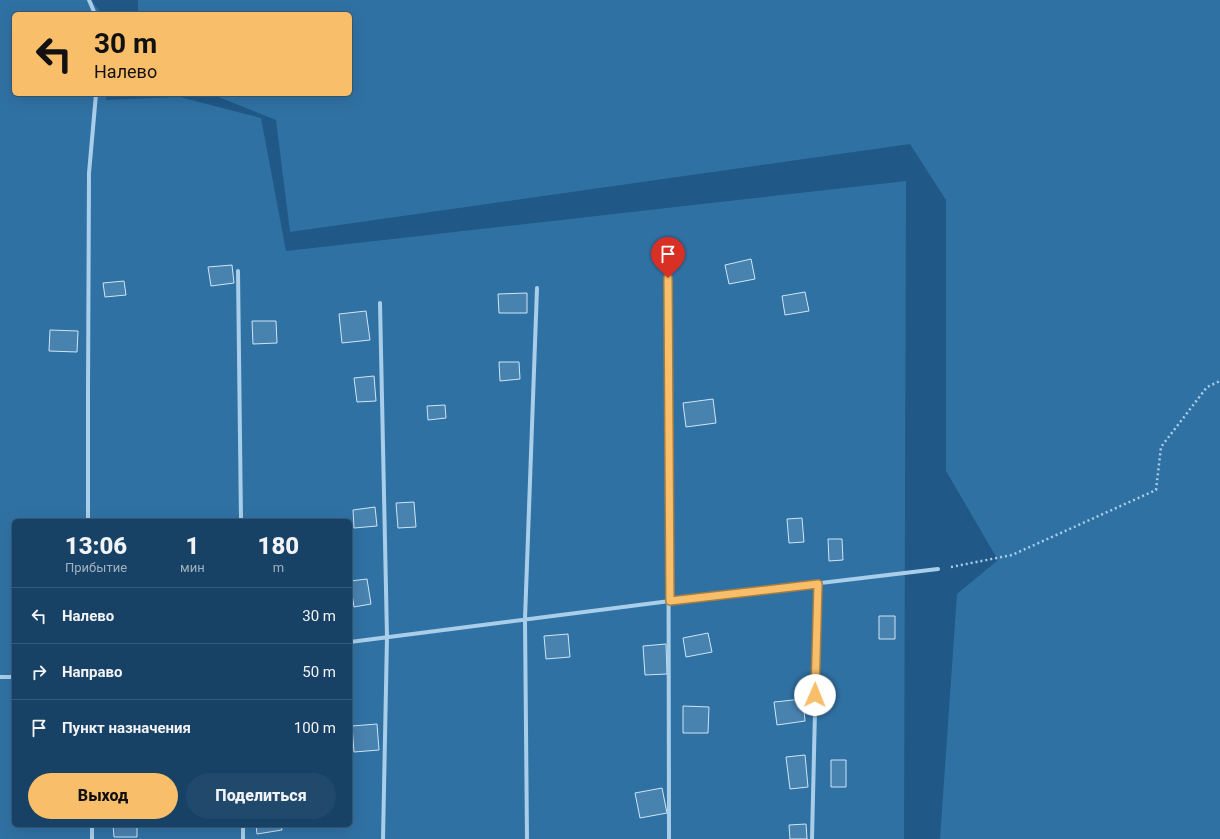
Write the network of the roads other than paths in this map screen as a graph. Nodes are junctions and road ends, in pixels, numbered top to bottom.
1 (89, 0) edge
2 (94, 12) edge
3 (96, 96) edge
4 (238, 271) dead end
5 (668, 278) dead end
6 (537, 288) dead end
7 (380, 303) dead end
8 (88, 519) edge
9 (241, 519) edge
10 (938, 569) road end
11 (818, 584) junction
12 (670, 601) junction
13 (525, 620) junction
14 (387, 637) junction
15 (352, 642) edge
16 (12, 677) edge
17 (0, 678) edge
18 (92, 827) edge
19 (243, 827) edge
20 (92, 839) edge
21 (243, 839) edge
22 (383, 839) edge
23 (527, 839) edge
24 (669, 839) edge
25 (812, 839) edge

1 - 2 street
3 - 8 street
4 - 9 street
5 - 12 street
6 - 13 street
7 - 14 street
10 - 11 street
11 - 12 street
11 - 25 street
12 - 13 street
12 - 24 street
13 - 14 street
13 - 23 street
14 - 15 street
14 - 22 street
16 - 17 street
18 - 20 street
19 - 21 street

